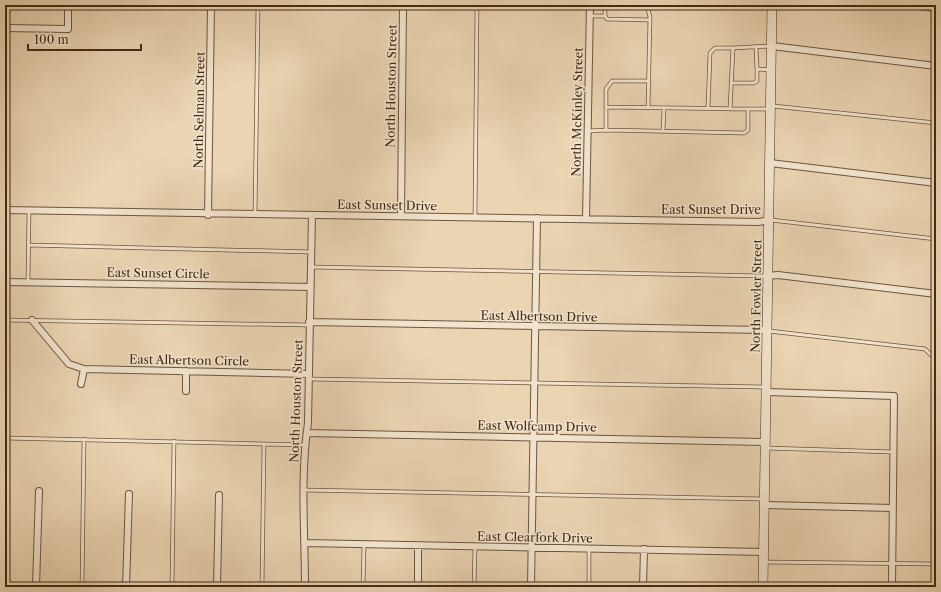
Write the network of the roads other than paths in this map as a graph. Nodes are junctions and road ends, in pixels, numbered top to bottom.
1 (68, 5) edge
2 (212, 5) edge
3 (258, 5) edge
4 (403, 5) edge
5 (477, 5) edge
6 (590, 5) edge
7 (606, 5) edge
8 (647, 5) edge
9 (772, 5) edge
10 (895, 5) edge
11 (936, 10) edge
12 (590, 16) junction
13 (605, 16) junction
14 (650, 20) junction
15 (5, 28) edge
16 (772, 46) junction
17 (756, 47) junction
18 (733, 48) junction
19 (936, 66) edge
20 (757, 69) junction
21 (771, 70) junction
22 (649, 81) junction
23 (731, 83) junction
24 (606, 107) junction
25 (648, 108) junction
26 (664, 108) junction
27 (708, 108) junction
28 (771, 108) junction
29 (730, 109) junction
30 (748, 109) junction
31 (936, 123) edge
32 (606, 130) junction
33 (588, 131) junction
34 (663, 131) junction
35 (770, 163) junction
36 (936, 183) edge
37 (5, 210) edge
38 (29, 211) junction
39 (208, 215) junction
40 (255, 215) junction
41 (312, 215) junction
42 (401, 216) junction
43 (474, 217) junction
44 (537, 218) junction
45 (586, 219) junction
46 (769, 220) junction
47 (936, 239) edge
48 (29, 245) junction
49 (311, 252) junction
50 (310, 267) junction
51 (537, 271) junction
52 (767, 276) junction
53 (5, 282) edge
54 (28, 282) junction
55 (310, 287) junction
56 (936, 294) edge
57 (5, 320) edge
58 (32, 320) junction
59 (309, 323) junction
60 (536, 327) junction
61 (768, 330) junction
62 (936, 360) edge
63 (84, 369) junction
64 (186, 371) junction
65 (309, 376) junction
66 (535, 382) junction
67 (81, 384) dead end
68 (767, 389) junction
69 (186, 391) dead end
70 (307, 433) junction
71 (534, 437) junction
72 (5, 438) edge
73 (84, 439) junction
74 (174, 442) junction
75 (264, 444) junction
76 (305, 445) junction
77 (766, 445) junction
78 (893, 452) junction
79 (304, 490) junction
80 (39, 492) dead end
81 (533, 493) junction
82 (128, 494) dead end
83 (219, 495) dead end
84 (765, 502) junction
85 (894, 508) junction
86 (305, 543) junction
87 (364, 545) junction
88 (418, 546) junction
89 (476, 547) junction
90 (532, 548) junction
91 (589, 548) junction
92 (644, 550) junction
93 (764, 552) junction
94 (764, 562) junction
95 (893, 564) junction
96 (936, 564) edge
97 (36, 587) edge
98 (82, 587) edge
99 (126, 587) edge
100 (172, 587) edge
101 (217, 587) edge
102 (262, 587) edge
103 (305, 587) edge
104 (363, 587) edge
105 (418, 587) edge
106 (474, 587) edge
107 (531, 587) edge
108 (588, 587) edge
109 (643, 587) edge
110 (763, 587) edge
111 (892, 587) edge

1 - 15 street
2 - 39 street, North Selman Street
3 - 40 lane
4 - 42 street, North Houston Street
5 - 43 lane
6 - 12 street, North McKinley Street
7 - 13 lane
8 - 14 lane
9 - 16 street, North Fowler Street
10 - 11 lane
12 - 13 lane
12 - 33 street, North McKinley Street
13 - 14 lane
14 - 22 lane
16 - 17 lane
16 - 19 street
16 - 21 street, North Fowler Street
17 - 18 lane
17 - 20 lane
18 - 23 lane
18 - 27 lane
20 - 21 lane
20 - 23 lane
21 - 28 street, North Fowler Street
22 - 24 lane
22 - 25 lane
23 - 29 lane
24 - 25 lane
24 - 32 lane
25 - 26 lane
26 - 27 lane
26 - 34 lane
27 - 29 lane
28 - 30 lane
28 - 31 lane
28 - 35 street, North Fowler Street
29 - 30 lane
30 - 34 lane
32 - 33 lane
32 - 34 lane
33 - 45 street, North McKinley Street
35 - 36 street
35 - 46 street, North Fowler Street
37 - 38 street, East Sunset Drive
38 - 39 street, East Sunset Drive
38 - 48 lane
39 - 40 street, East Sunset Drive
40 - 41 street, East Sunset Drive
41 - 42 street, East Sunset Drive
41 - 49 street, North Houston Street
42 - 43 street, East Sunset Drive
43 - 44 street, East Sunset Drive
44 - 45 street, East Sunset Drive
44 - 51 street
45 - 46 street, East Sunset Drive
46 - 47 lane
46 - 52 street, North Fowler Street
48 - 49 lane
48 - 54 lane
49 - 50 street, North Houston Street
50 - 51 lane
50 - 55 street, North Houston Street
51 - 52 lane
51 - 60 street
52 - 56 street
52 - 61 street, North Fowler Street
53 - 54 street, East Sunset Circle
54 - 55 street, East Sunset Circle
55 - 59 street, North Houston Street
57 - 58 lane
58 - 59 lane
58 - 63 street
59 - 60 street, East Albertson Drive
59 - 65 street, North Houston Street
60 - 61 street, East Albertson Drive
60 - 66 street
61 - 62 lane
61 - 68 street, North Fowler Street
63 - 64 street, East Albertson Circle
63 - 67 street
64 - 65 street, East Albertson Circle
64 - 69 street
65 - 66 lane
65 - 70 street, North Houston Street
66 - 68 lane
66 - 71 street
68 - 77 street, North Fowler Street
68 - 78 street
70 - 71 street, East Wolfcamp Drive
70 - 76 street, North Houston Street
71 - 77 street, East Wolfcamp Drive
71 - 81 street
72 - 73 lane
73 - 74 lane
73 - 98 lane
74 - 75 lane
74 - 100 lane
75 - 76 lane
75 - 102 lane
76 - 79 street, North Houston Street
77 - 78 lane
77 - 84 street, North Fowler Street
78 - 85 street
79 - 81 lane
79 - 86 street, North Houston Street
80 - 97 street
81 - 84 lane
81 - 90 street
82 - 99 street
83 - 101 street
84 - 85 street
84 - 93 street, North Fowler Street
85 - 95 street
86 - 87 street, East Clearfork Drive
86 - 103 street, North Houston Street
87 - 88 street, East Clearfork Drive
87 - 104 lane
88 - 89 street, East Clearfork Drive
88 - 105 street
89 - 90 street, East Clearfork Drive
89 - 106 lane
90 - 91 street, East Clearfork Drive
90 - 107 street
91 - 92 street, East Clearfork Drive
91 - 108 lane
92 - 93 street, East Clearfork Drive
92 - 109 street
93 - 94 street, North Fowler Street
94 - 95 lane
94 - 110 street, North Fowler Street
95 - 96 lane
95 - 111 street

